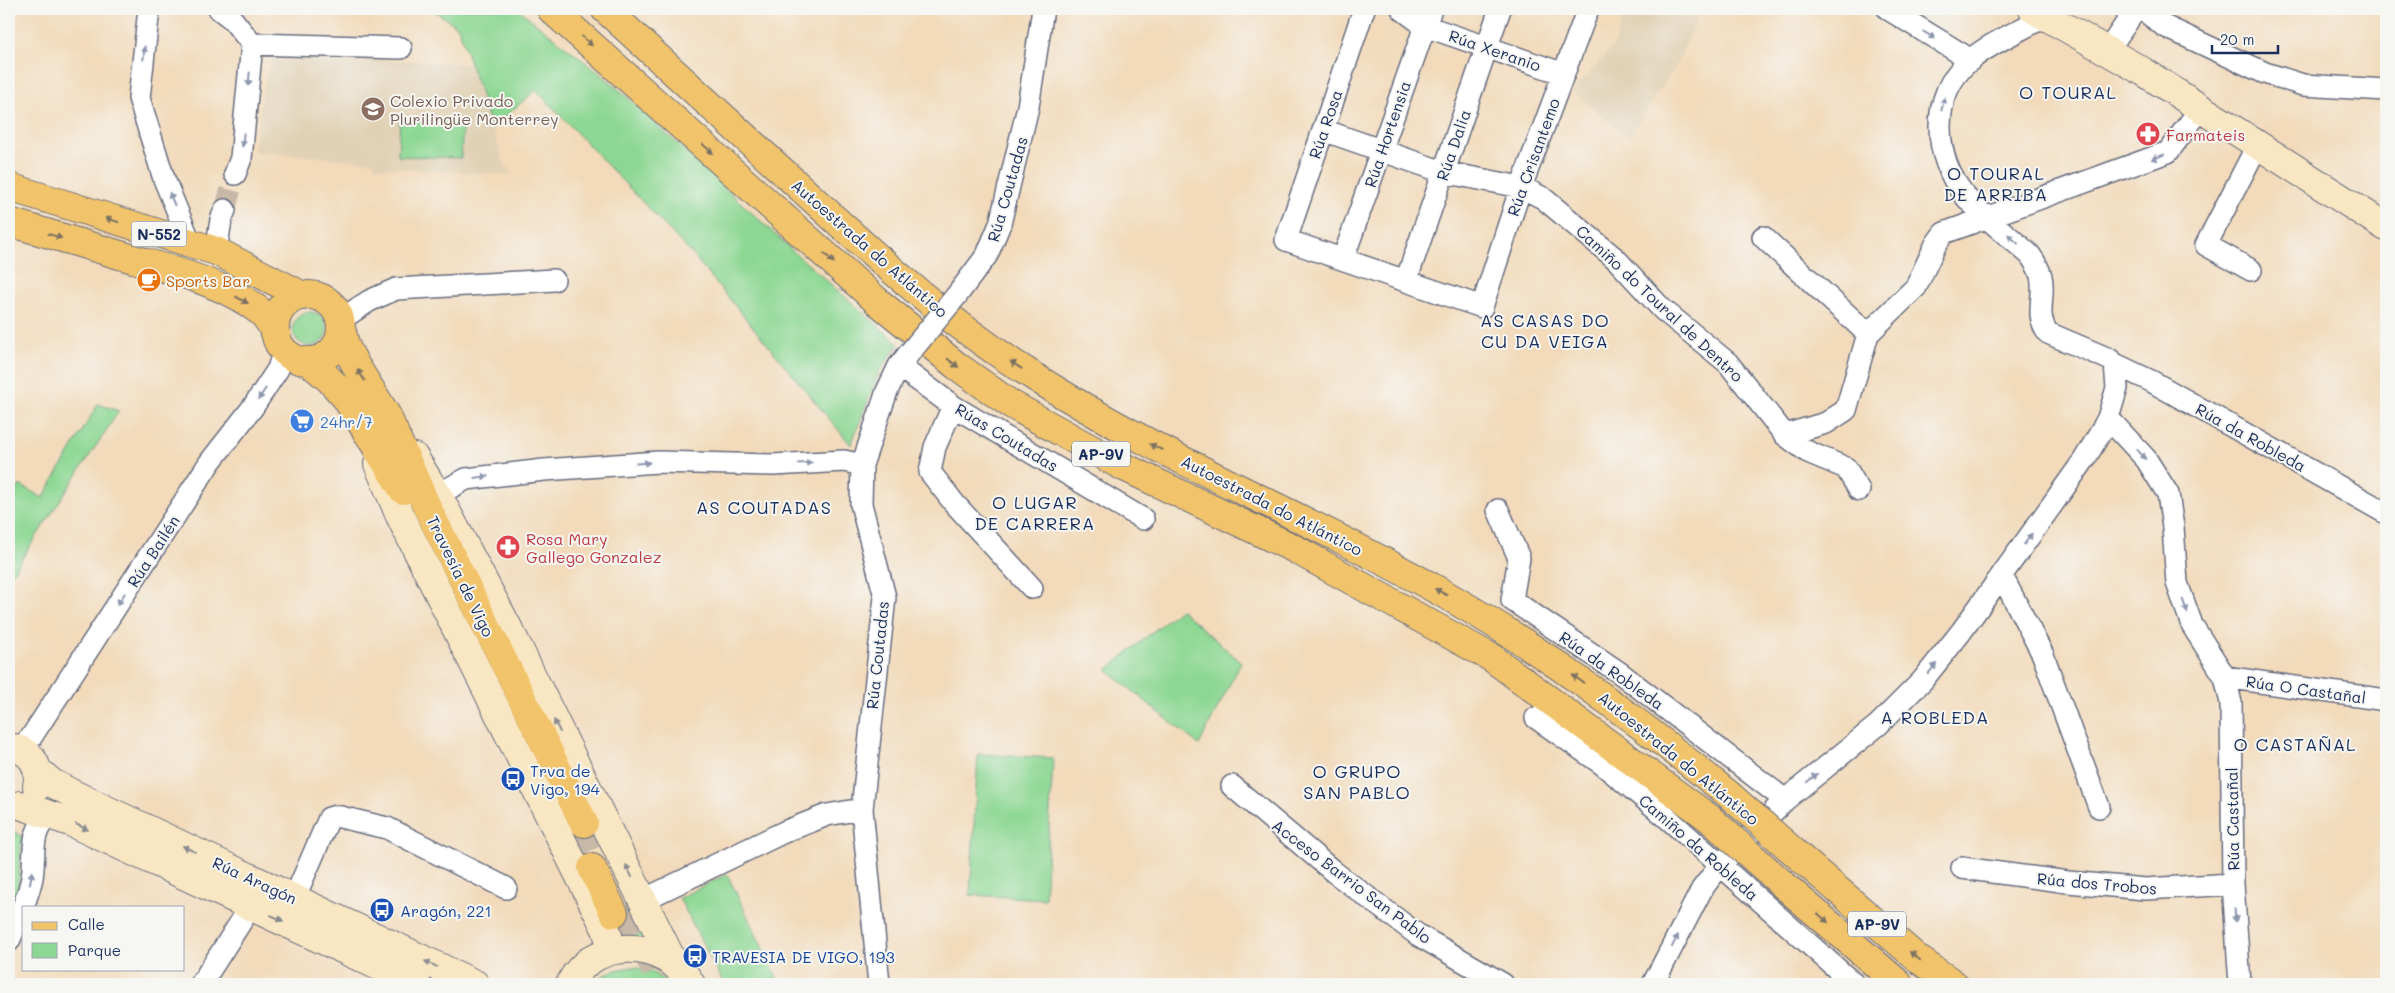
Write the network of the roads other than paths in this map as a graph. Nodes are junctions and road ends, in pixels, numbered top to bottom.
1 (149, 9) edge
2 (219, 9) edge
3 (551, 9) edge
4 (605, 9) edge
5 (1042, 9) edge
6 (1364, 9) edge
7 (1402, 9) edge
8 (1500, 9) edge
9 (1588, 9) edge
10 (1888, 9) edge
11 (2136, 9) edge
12 (2142, 9) edge
13 (2039, 12) edge
14 (1428, 17) edge
15 (252, 44) junction
16 (1486, 47) junction
17 (401, 48) dead end
18 (2108, 50) junction
19 (1970, 60) junction
20 (1564, 74) junction
21 (2386, 90) edge
22 (2201, 108) junction
23 (1323, 130) junction
24 (2258, 146) junction
25 (1382, 151) junction
26 (1443, 172) junction
27 (235, 174) tunnel mouth
28 (9, 187) edge
29 (1521, 187) junction
30 (225, 210) tunnel mouth
31 (1987, 216) junction
32 (9, 222) edge
33 (2386, 227) edge
34 (1762, 237) dead end
35 (204, 248) junction
36 (1343, 259) junction
37 (2251, 270) dead end
38 (554, 280) dead end
39 (1406, 281) junction
40 (303, 296) junction
41 (341, 324) junction
42 (1868, 334) junction
43 (280, 342) junction
44 (308, 361) junction
45 (903, 361) junction
46 (2115, 364) junction
47 (953, 406) junction
48 (2108, 418) junction
49 (376, 421) junction
50 (1785, 435) junction
51 (862, 466) junction
52 (1859, 490) dead end
53 (440, 499) junction
54 (1498, 510) dead end
55 (2386, 512) edge
56 (1143, 519) dead end
57 (2002, 576) junction
58 (1032, 588) dead end
59 (2225, 677) junction
60 (2386, 700) edge
61 (1536, 718) dead end
62 (13, 747) edge
63 (38, 771) junction
64 (1232, 786) dead end
65 (1784, 800) junction
66 (14, 806) edge
67 (2099, 807) dead end
68 (862, 809) junction
69 (51, 815) junction
70 (579, 827) tunnel mouth
71 (1721, 864) junction
72 (598, 865) tunnel mouth
73 (1962, 868) dead end
74 (2233, 884) junction
75 (506, 888) dead end
76 (294, 899) junction
77 (24, 906) edge
78 (251, 906) junction
79 (627, 907) junction
80 (22, 912) edge
81 (9, 940) edge
82 (609, 951) junction
83 (673, 962) junction
84 (201, 984) edge
85 (417, 984) edge
86 (475, 984) edge
87 (570, 984) edge
88 (691, 984) edge
89 (879, 984) edge
90 (1503, 984) edge
91 (1653, 984) edge
92 (1854, 984) edge
93 (1899, 984) edge
94 (1954, 984) edge
95 (2240, 984) edge

35 -> 1 street
2 - 15 street
3 -> 93 main road, Autoestrada do Atlántico / AP-9V, bridge
94 -> 4 main road, Autoestrada do Atlántico / AP-9V, bridge
5 - 45 street, Rúa Coutadas, bridge
6 - 23 street, Rúa Rosa
7 - 14 street, Rúa Xeranio
8 - 16 street, Rúa Dalia
9 - 20 street, Rúa Crisantemo
10 -> 19 street
11 - 18 street
12 - 21 street
13 - 18 main road
13 - 19 street, Rúa da Robleda
14 - 16 street, Rúa Xeranio
14 - 25 street, Rúa Hortensia
15 - 17 street
15 -> 27 street
16 - 20 street, Rúa Xeranio
16 - 26 street, Rúa Dalia
18 - 22 main road
31 -> 19 street, Rúa da Robleda
20 - 29 street, Rúa Crisantemo
22 - 24 main road
22 -> 31 street
23 - 25 street, Camiño do Toural de Dentro
23 - 36 street, Rúa Rosa
24 - 33 main road
24 - 37 street
25 - 26 street, Camiño do Toural de Dentro
25 - 36 street, Rúa Hortensia
26 - 29 street, Camiño do Toural de Dentro
26 - 39 street, Rúa Dalia
35 -> 28 main road, N-552
29 - 39 street, Rúa Crisantemo
29 - 50 street, Camiño do Toural de Dentro
30 - 35 street
31 - 42 street
46 -> 31 street, Rúa da Robleda
32 -> 43 main road, N-552
34 - 42 street
35 - 40 main road, N-552
36 - 39 street
38 - 41 street
40 - 41 main road, N-552
40 - 43 main road
41 - 44 main road
49 -> 41 main road, Travesía de Vigo / N-552
42 - 50 street
43 - 44 main road
43 -> 62 street, Rúa Bailén
44 - 49 main road, Travesía de Vigo
45 - 47 street, Rúas Coutadas
45 - 51 street, Rúa Coutadas
46 - 48 street
46 - 55 street, Rúa da Robleda
47 - 56 street, Rúas Coutadas
47 - 58 street
57 -> 48 street
48 -> 59 street, Rúa Castañal
49 - 53 main road, N-552
49 - 70 main road, Travesía de Vigo
49 - 82 main road
50 - 52 street, Camiño do Toural de Dentro
53 -> 51 street
51 - 68 street, Rúa Coutadas
79 -> 53 main road, N-552
54 - 65 street, Rúa da Robleda
65 -> 57 street
57 - 67 street
59 - 60 street, Rúa O Castañal
59 - 74 street, Rúa Castañal
61 - 71 street, Camiño da Robleda
62 - 63 main road, Rúa Aragón
63 - 66 main road
76 -> 63 main road, Rúa Aragón
64 - 90 street, Acceso Barrio San Pablo
65 - 71 street
66 - 69 main road, Rúa Aragón
68 - 79 street
68 - 89 street, Rúa Coutadas
77 -> 69 street
69 -> 78 main road, Rúa Aragón
91 -> 71 street
71 - 92 street, Camiño da Robleda
72 - 79 main road
73 - 74 street, Rúa dos Trobos
74 -> 95 street, Rúa Castañal
75 - 76 street
86 -> 76 main road, Rúa Aragón
78 - 84 street
78 -> 85 main road, Rúa Aragón
79 - 83 main road, N-552
81 -> 80 street
82 - 83 main road
82 - 87 main road
83 - 88 main road

